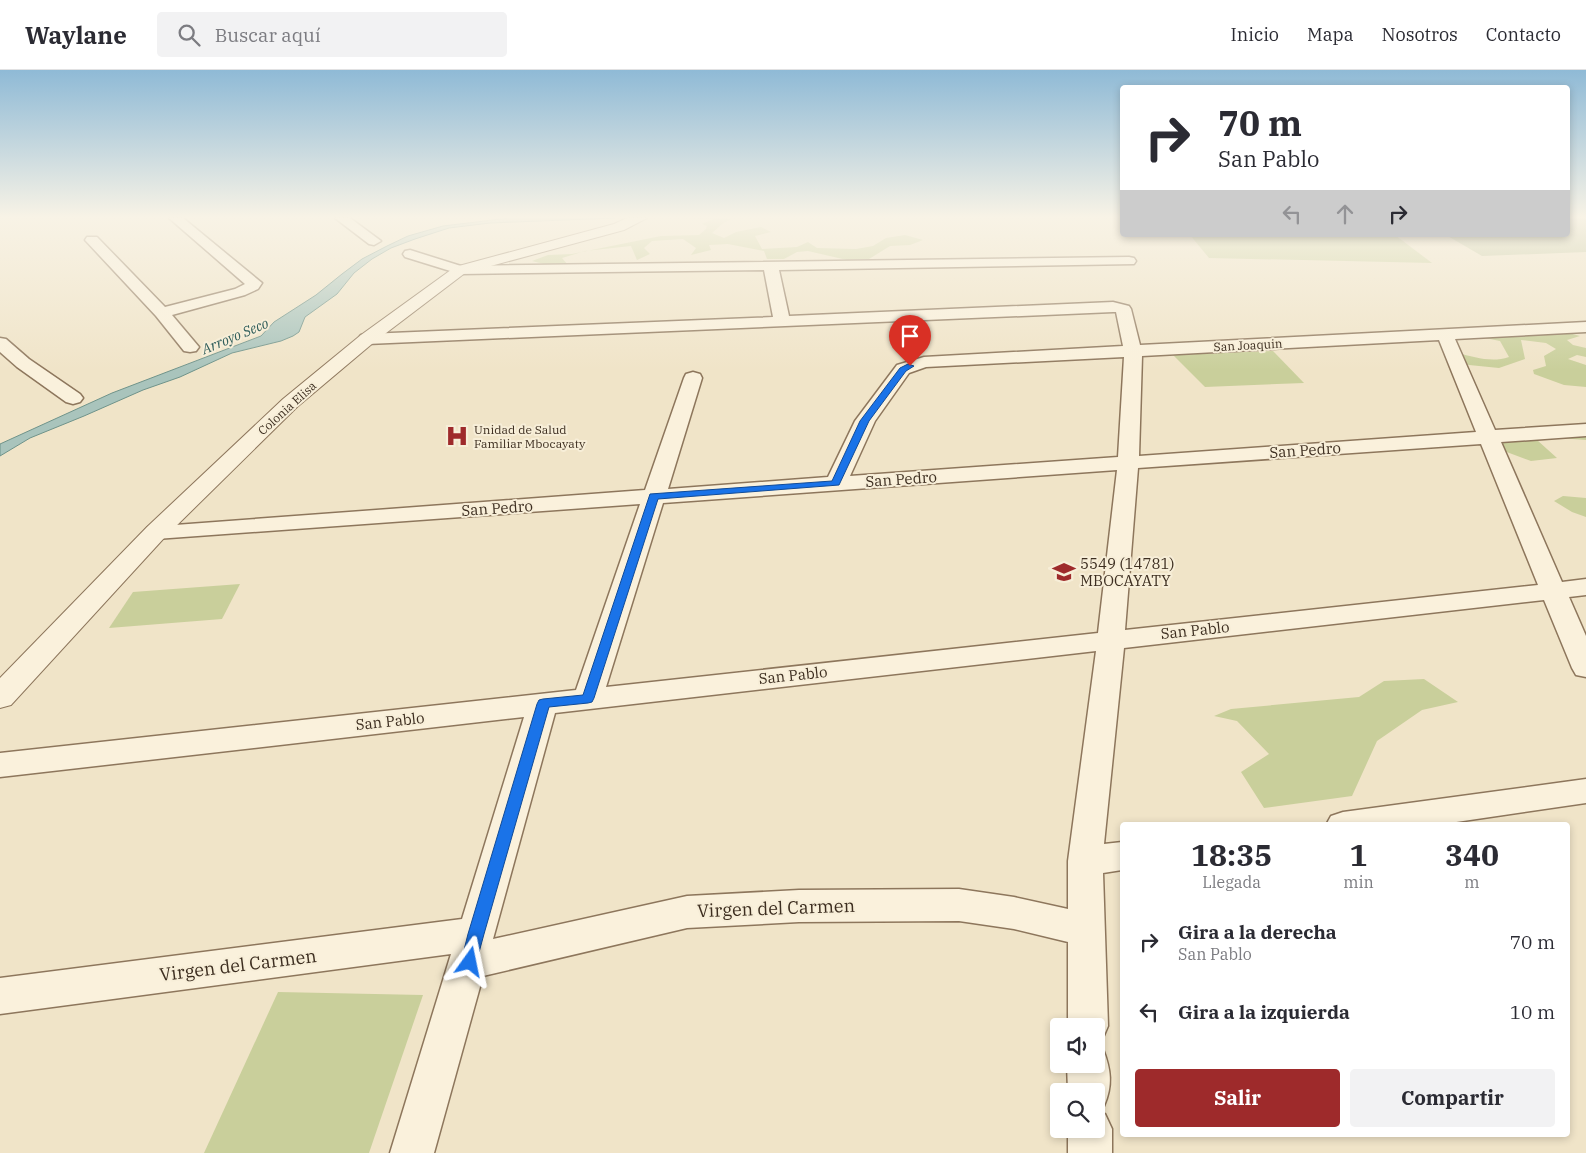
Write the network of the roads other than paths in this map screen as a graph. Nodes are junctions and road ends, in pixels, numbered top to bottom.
1 (119, 269) edge
2 (234, 269) edge
3 (455, 269) edge
4 (465, 269) edge
5 (574, 269) edge
6 (771, 269) edge
7 (460, 270) junction
8 (162, 313) junction
9 (782, 322) junction
10 (1586, 327) edge
11 (1445, 334) junction
12 (367, 339) junction
13 (0, 343) edge
14 (190, 347) dead end
15 (1133, 351) junction
16 (693, 378) dead end
17 (73, 398) dead end
18 (1586, 430) edge
19 (1489, 437) junction
20 (1128, 463) junction
21 (836, 483) junction
22 (654, 496) junction
23 (156, 532) junction
24 (1586, 587) edge
25 (1554, 591) junction
26 (1111, 640) junction
27 (1586, 668) edge
28 (0, 697) edge
29 (588, 698) junction
30 (543, 704) junction
31 (0, 765) edge
32 (1586, 791) edge
33 (1364, 822) edge
34 (1120, 856) edge
35 (1085, 861) junction
36 (1086, 930) junction
37 (473, 948) junction
38 (0, 996) edge
39 (1088, 1018) edge
40 (1090, 1138) edge
41 (412, 1153) edge
42 (1090, 1153) edge

1 - 8 street
2 - 8 street
3 - 7 street
4 - 7 street, Colonia Elisa
5 - 7 street
6 - 9 street
7 - 12 street, Colonia Elisa
8 - 14 street
9 - 12 street
9 - 15 street
10 - 11 street, San Joaquin
11 - 15 street, San Joaquin
11 - 19 street
12 - 23 street, Colonia Elisa
13 - 17 street
15 - 20 street
15 - 21 street, San Joaquin
16 - 22 street
18 - 19 street, San Pedro
19 - 20 street, San Pedro
19 - 25 street
20 - 21 street, San Pedro
20 - 26 street
21 - 22 street, San Pedro
22 - 23 street, San Pedro
22 - 29 street
23 - 28 street, Colonia Elisa
24 - 25 street, San Pablo
25 - 26 street, San Pablo
25 - 27 street
26 - 29 street, San Pablo
26 - 35 street
29 - 30 street, San Pablo
30 - 31 street, San Pablo
30 - 37 street
32 - 33 street
34 - 35 street
35 - 36 street
36 - 37 street, Virgen del Carmen
36 - 39 street
37 - 38 street, Virgen del Carmen
37 - 41 street
40 - 42 street

